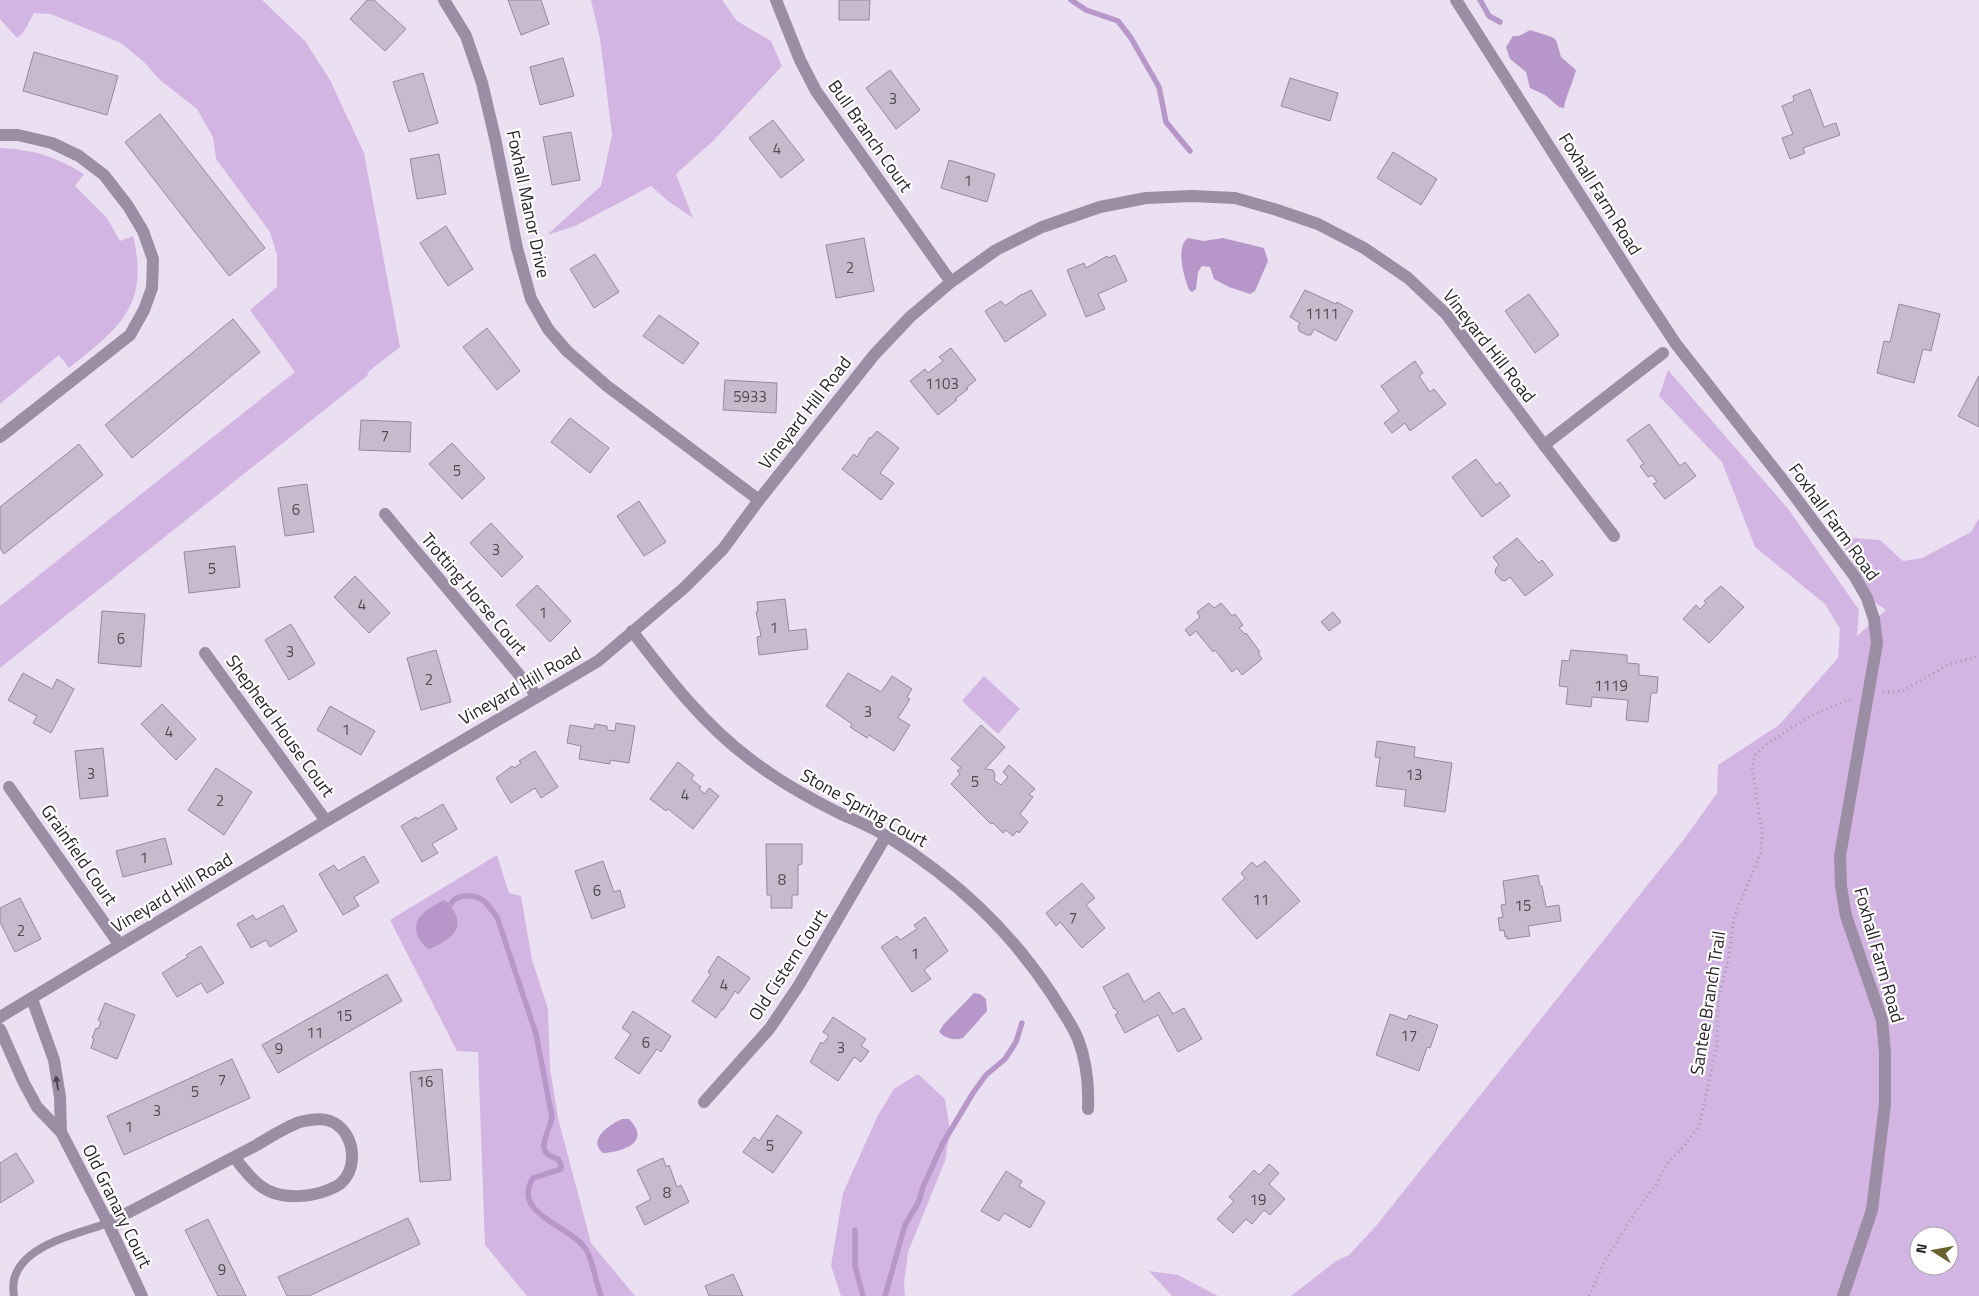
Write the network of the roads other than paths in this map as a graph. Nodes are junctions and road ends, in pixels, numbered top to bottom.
1 (444, 0) edge
2 (776, 0) edge
3 (1456, 0) edge
4 (0, 135) edge
5 (951, 282) junction
6 (1676, 344) junction
7 (1663, 353) joint
8 (0, 437) edge
9 (1544, 446) junction
10 (759, 500) junction
11 (385, 514) dead end
12 (1614, 536) dead end
13 (632, 631) junction
14 (205, 652) dead end
15 (537, 696) junction
16 (9, 787) dead end
17 (326, 821) junction
18 (886, 836) junction
19 (119, 944) junction
20 (32, 998) junction
21 (0, 1017) edge
22 (0, 1029) edge
23 (704, 1102) dead end
24 (1088, 1109) dead end
25 (61, 1132) junction
26 (234, 1157) junction
27 (108, 1223) junction
28 (14, 1296) edge
29 (142, 1296) edge
30 (1844, 1296) edge

1 - 10 street, Foxhall Manor Drive
2 - 5 street, Bull Branch Court
3 - 6 street, Foxhall Farm Road
4 - 8 street
5 - 9 street, Vineyard Hill Road
5 - 10 street, Vineyard Hill Road
6 - 7 lane
6 - 30 street, Foxhall Farm Road
7 - 9 street
9 - 12 street, Vineyard Hill Road
10 - 13 street, Vineyard Hill Road
11 - 15 street, Trotting Horse Court
13 - 15 street, Vineyard Hill Road
13 - 18 street, Stone Spring Court
14 - 17 street, Shepherd House Court
15 - 17 street, Vineyard Hill Road
16 - 19 street, Grainfield Court
17 - 19 street, Vineyard Hill Road
18 - 23 street, Old Cistern Court
18 - 24 street, Stone Spring Court
19 - 20 street, Vineyard Hill Road
20 - 21 street, Vineyard Hill Road
25 -> 20 street, Old Granary Court
22 - 25 street, Old Granary Court
25 - 27 street, Old Granary Court
26 - 26 street
26 - 27 street
27 - 28 lane
27 - 29 street, Old Granary Court

